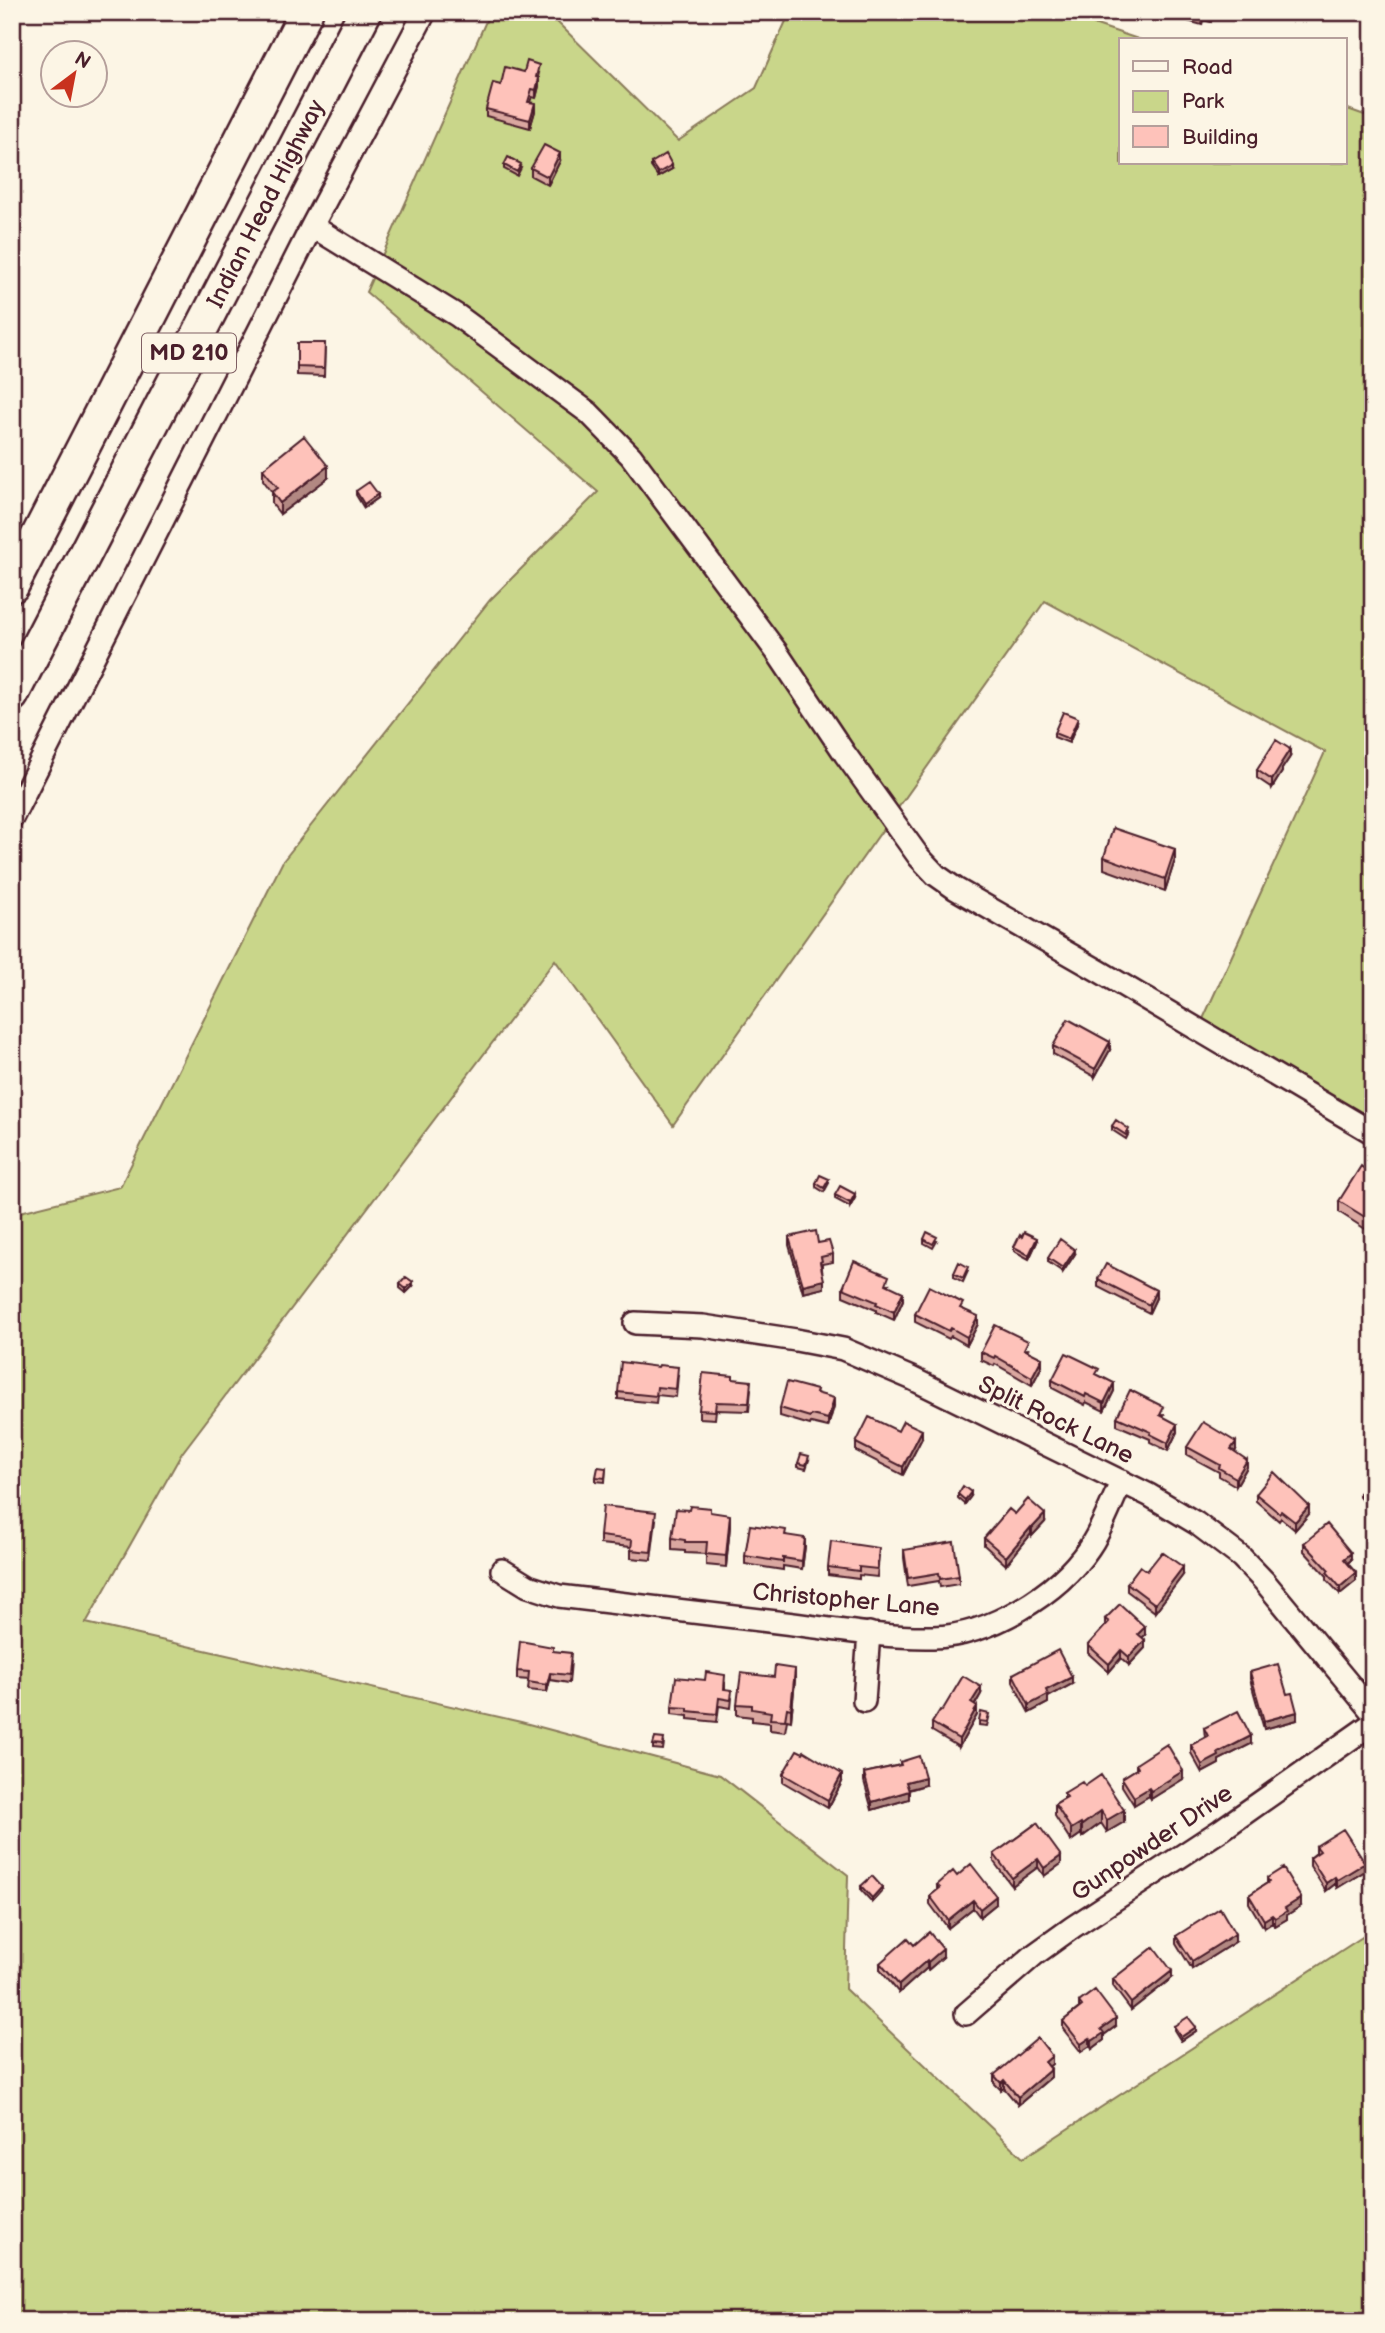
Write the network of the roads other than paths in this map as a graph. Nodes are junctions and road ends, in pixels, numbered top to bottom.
1 (306, 12) edge
2 (365, 12) edge
3 (425, 12) edge
4 (312, 226) junction
5 (12, 586) edge
6 (12, 695) edge
7 (12, 818) edge
8 (1373, 1133) edge
9 (635, 1322) dead end
10 (1122, 1481) junction
11 (502, 1570) dead end
12 (869, 1633) junction
13 (864, 1701) dead end
14 (1373, 1713) edge
15 (1373, 1723) edge
16 (966, 2014) dead end

1 - 5 highway, MD 210
2 - 6 highway, Indian Head Highway / MD 210
3 - 4 street
4 - 7 street
4 - 8 street
9 - 10 street, Split Rock Lane
10 - 12 street, Christopher Lane
10 - 14 street, Split Rock Lane
11 - 12 street, Christopher Lane
12 - 13 street
15 - 16 street, Gunpowder Drive

